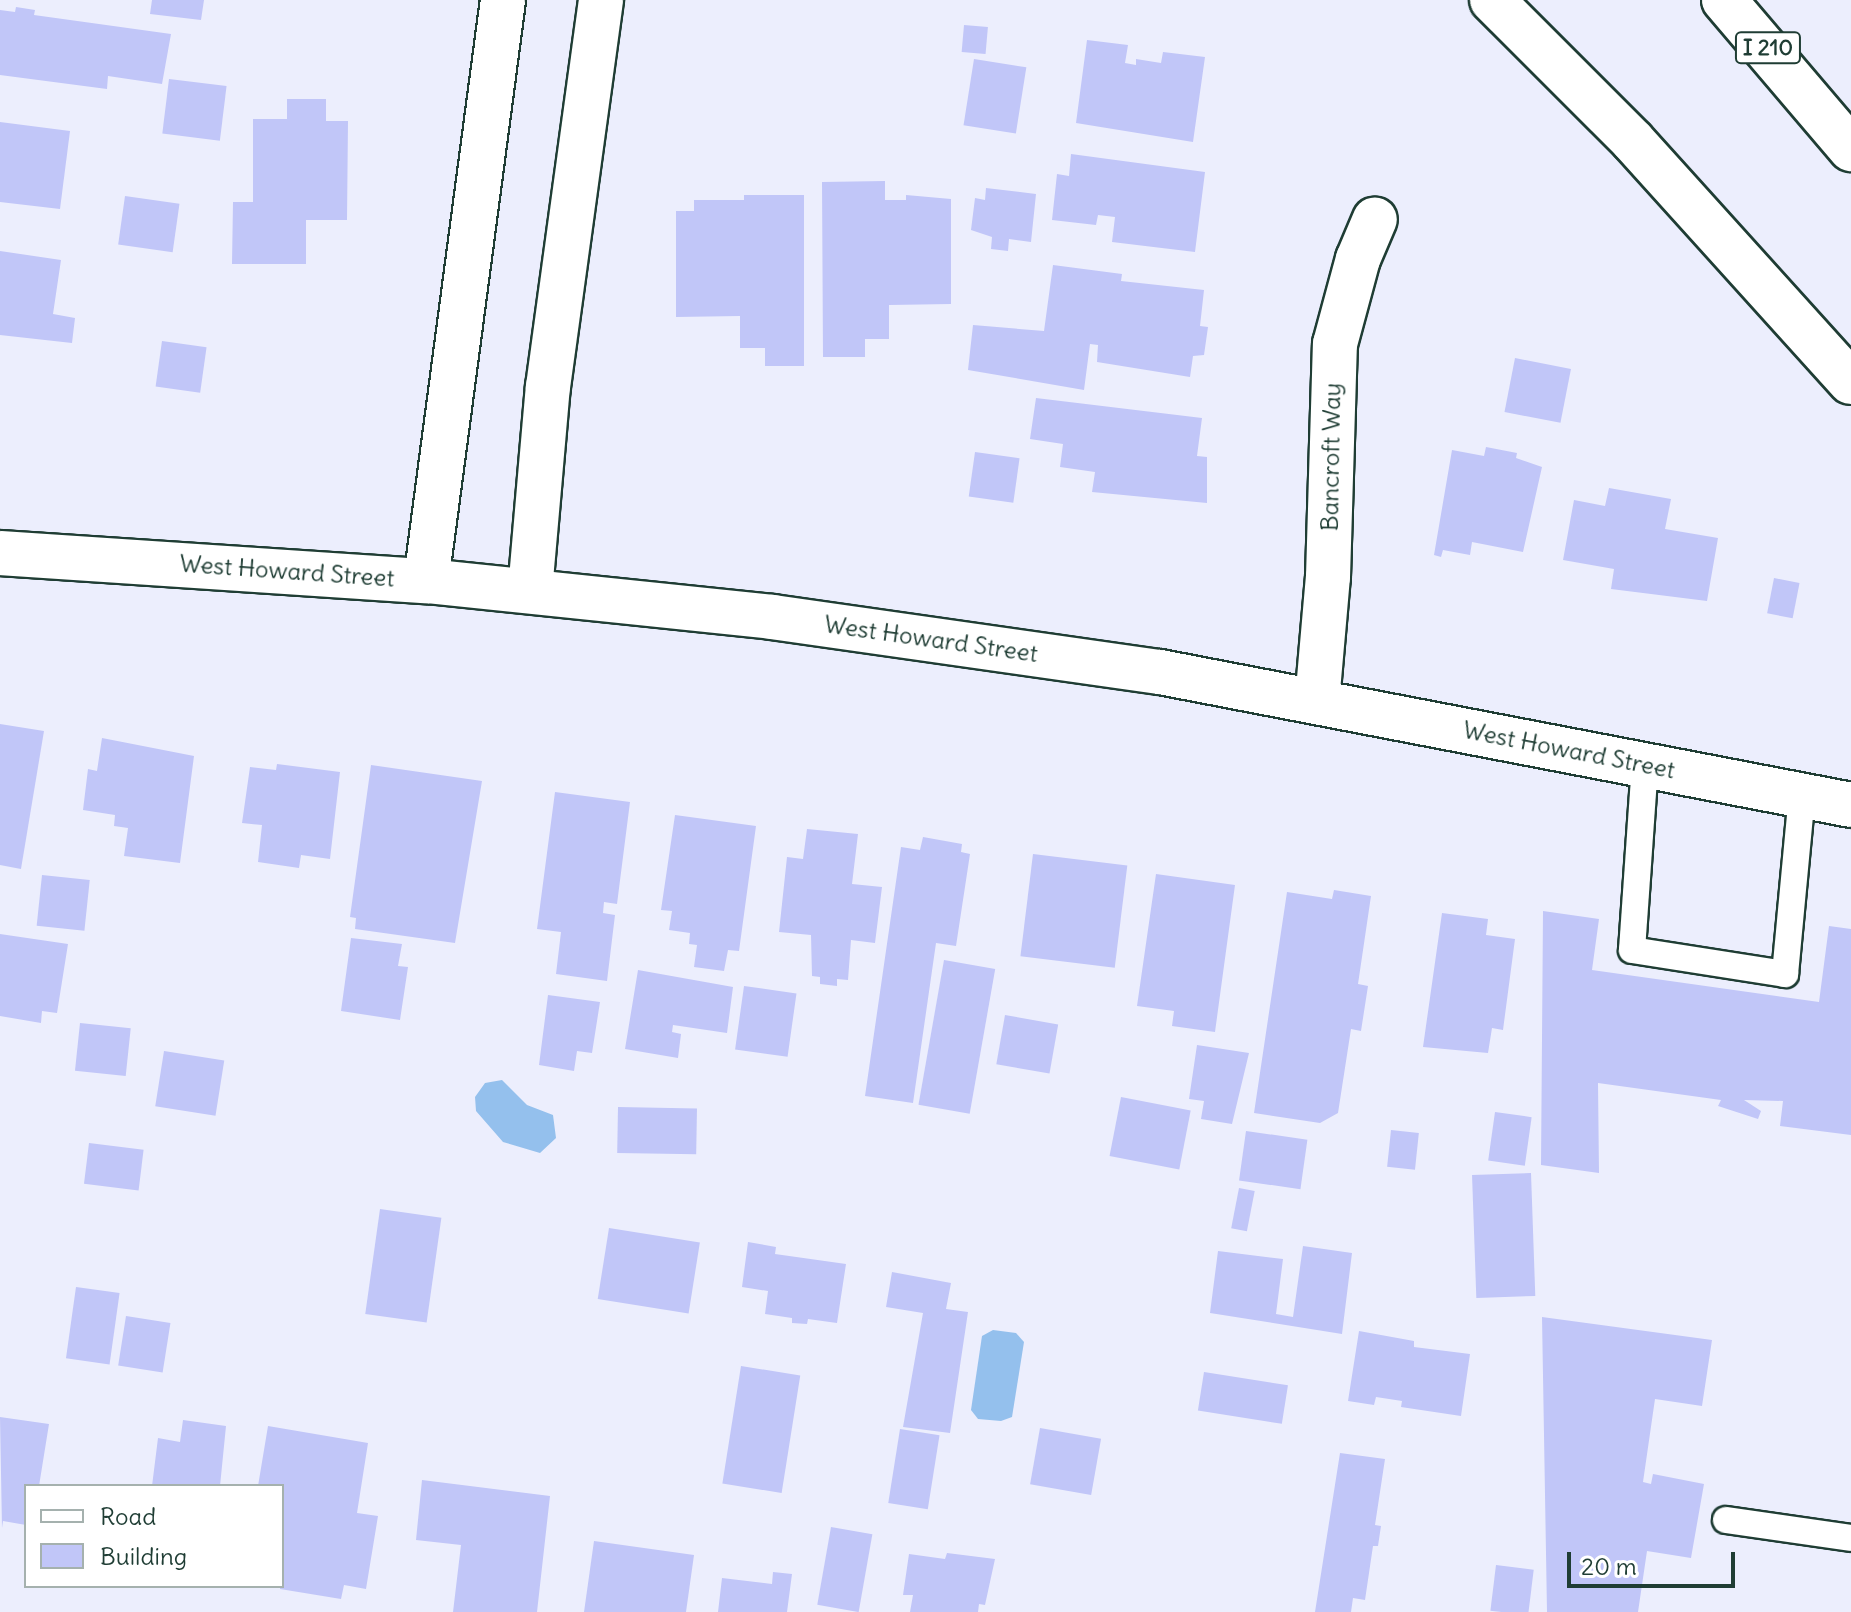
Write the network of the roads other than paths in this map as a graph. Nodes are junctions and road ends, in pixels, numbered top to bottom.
1 (503, 0) edge
2 (601, 0) edge
3 (1492, 0) edge
4 (1724, 0) edge
5 (1851, 149) edge
6 (1375, 219) dead end
7 (1851, 382) edge
8 (0, 553) edge
9 (426, 581) junction
10 (530, 591) junction
11 (1317, 702) junction
12 (1645, 764) junction
13 (1802, 794) junction
14 (1851, 805) edge
15 (1726, 1520) dead end
16 (1851, 1538) edge

1 - 9 main road
2 - 10 main road
3 - 7 main road
4 - 5 main road, I 210
6 - 11 main road, Bancroft Way
8 - 9 main road, West Howard Street
9 - 10 main road, West Howard Street
10 - 11 main road, West Howard Street
11 - 12 main road, West Howard Street
12 - 13 main road, West Howard Street
12 - 13 lane
13 - 14 main road, West Howard Street
15 - 16 lane

